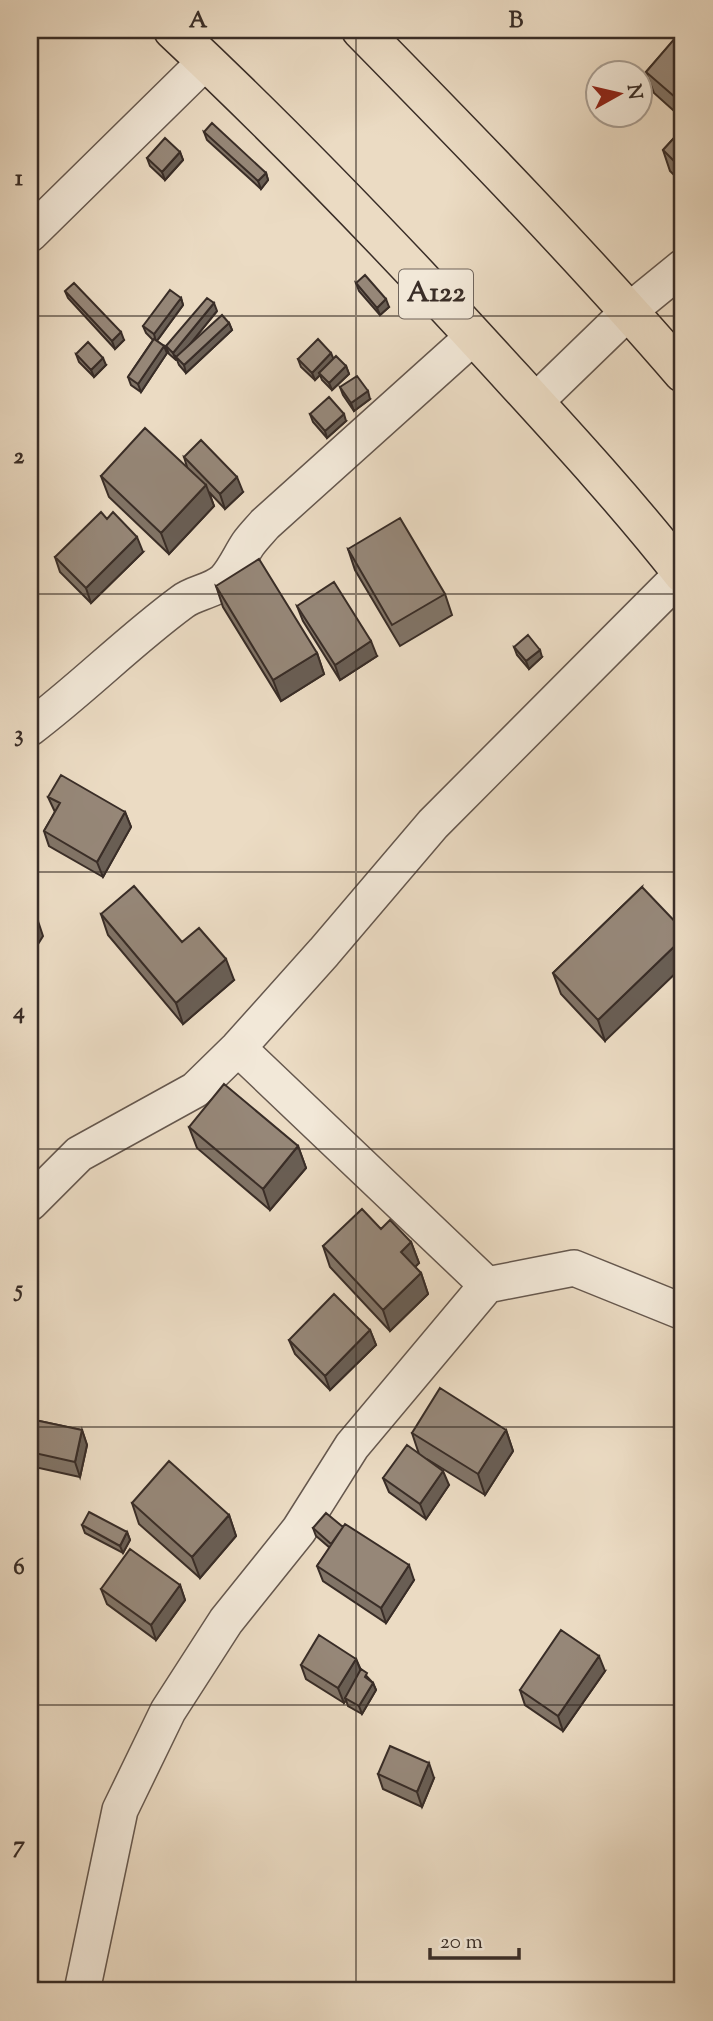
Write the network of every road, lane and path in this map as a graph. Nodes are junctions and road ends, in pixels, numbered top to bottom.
1 (173, 30) edge
2 (361, 30) edge
3 (206, 61) junction
4 (30, 234) edge
5 (683, 267) edge
6 (629, 311) junction
7 (474, 336) junction
8 (683, 373) edge
9 (535, 402) junction
10 (683, 573) edge
11 (30, 728) edge
12 (238, 1048) junction
13 (30, 1203) edge
14 (487, 1285) junction
15 (683, 1312) edge
16 (82, 1991) edge

1 - 3 highway, A122
2 - 6 highway
3 - 4 street
3 - 7 highway, A122
5 - 6 street
6 - 8 highway
6 - 9 street
7 - 9 highway, A122
7 - 11 street
9 - 10 highway, A122
10 - 12 street
12 - 13 street
12 - 14 street
14 - 15 street
14 - 16 street

